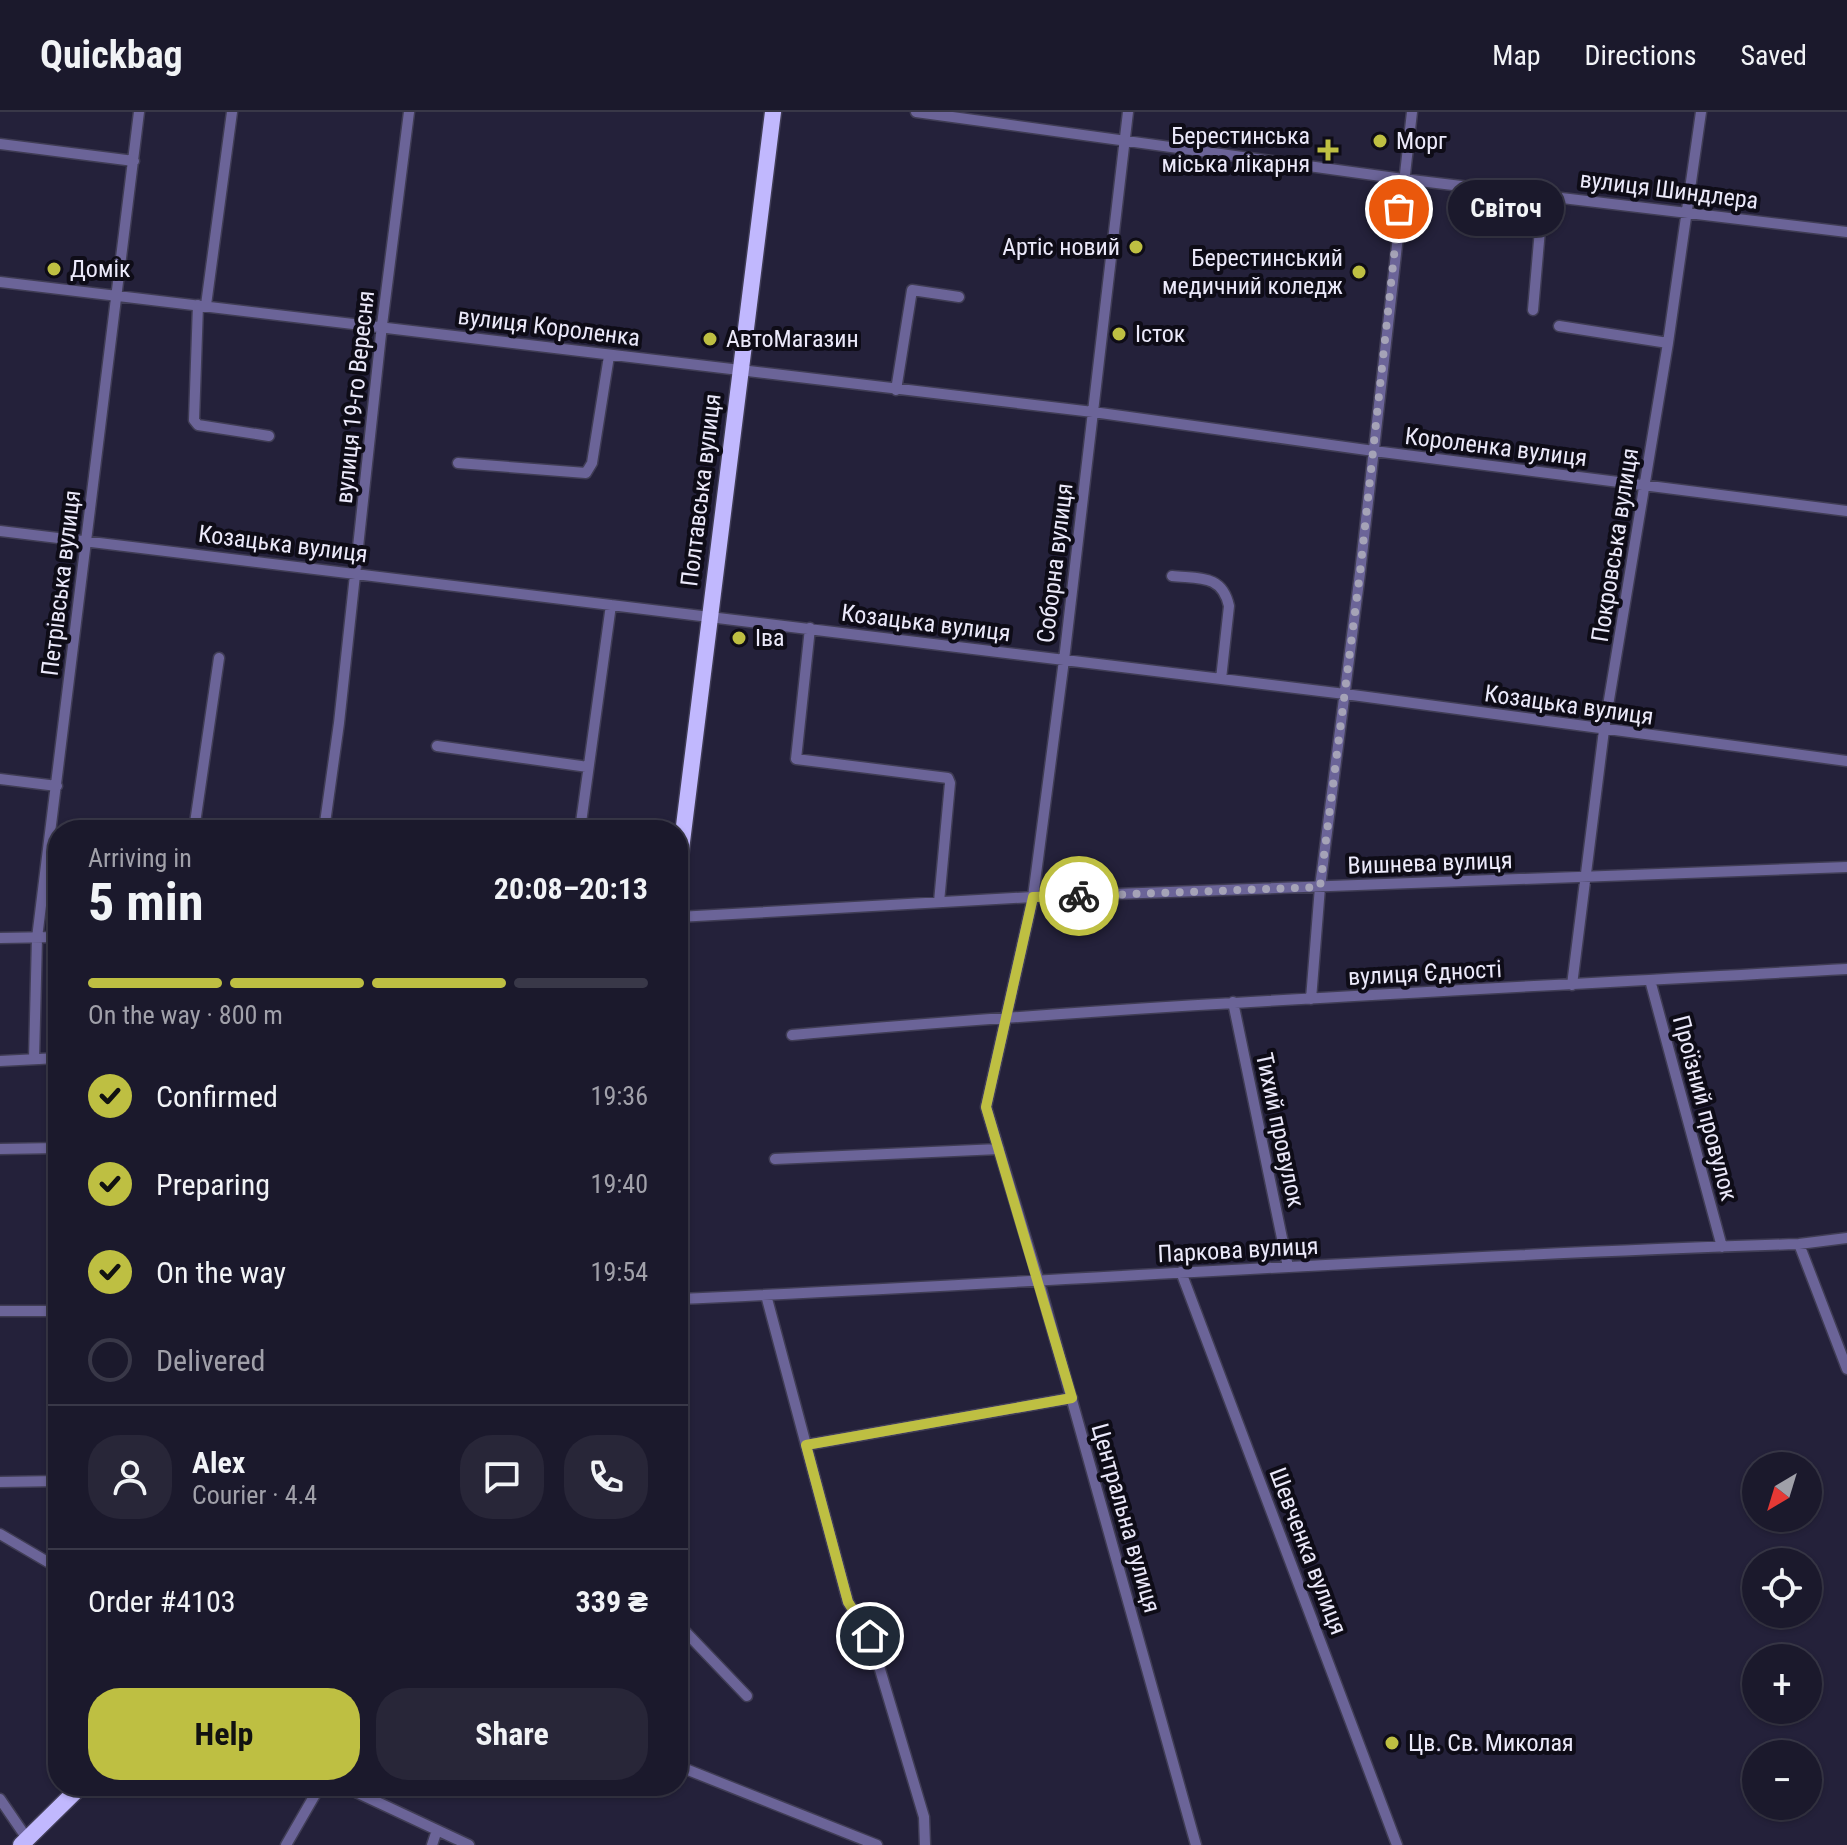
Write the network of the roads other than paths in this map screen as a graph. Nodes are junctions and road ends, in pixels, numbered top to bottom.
1 (139, 112) edge
2 (232, 112) edge
3 (409, 112) edge
4 (773, 112) edge
5 (916, 112) edge
6 (1128, 112) edge
7 (1412, 112) edge
8 (1701, 112) edge
9 (950, 114) edge
10 (1124, 139) junction
11 (0, 144) edge
12 (134, 161) junction
13 (1403, 179) junction
14 (1543, 195) junction
15 (1686, 212) junction
16 (1847, 232) edge
17 (0, 282) edge
18 (116, 296) junction
19 (959, 297) dead end
20 (202, 305) junction
21 (1533, 310) dead end
22 (382, 325) junction
23 (1559, 326) dead end
24 (1668, 343) junction
25 (609, 356) junction
26 (739, 370) junction
27 (896, 390) junction
28 (1093, 412) junction
29 (269, 436) dead end
30 (1374, 451) junction
31 (458, 463) dead end
32 (1645, 487) junction
33 (1847, 511) edge
34 (0, 531) edge
35 (86, 542) junction
36 (355, 572) junction
37 (1172, 576) dead end
38 (611, 605) junction
39 (710, 616) junction
40 (810, 628) junction
41 (219, 658) dead end
42 (1064, 660) junction
43 (1221, 679) junction
44 (1345, 694) junction
45 (1604, 730) junction
46 (437, 746) dead end
47 (1847, 761) edge
48 (588, 767) junction
49 (0, 779) edge
50 (57, 786) junction
51 (53, 820) edge
52 (195, 820) edge
53 (325, 820) edge
54 (581, 820) edge
55 (685, 820) edge
56 (48, 854) edge
57 (1847, 867) edge
58 (1585, 877) junction
59 (1320, 887) junction
60 (1033, 897) junction
61 (939, 902) junction
62 (688, 916) edge
63 (48, 937) edge
64 (0, 938) edge
65 (37, 938) junction
66 (1847, 969) edge
67 (1650, 980) junction
68 (1572, 985) junction
69 (1311, 999) junction
70 (1233, 1002) junction
71 (1005, 1016) junction
72 (792, 1035) dead end
73 (48, 1058) edge
74 (34, 1059) junction
75 (0, 1061) edge
76 (48, 1148) edge
77 (0, 1149) edge
78 (999, 1149) junction
79 (775, 1159) dead end
80 (1847, 1238) edge
81 (1799, 1244) junction
82 (1722, 1247) junction
83 (1288, 1267) junction
84 (1181, 1272) junction
85 (1039, 1282) junction
86 (766, 1295) junction
87 (688, 1299) edge
88 (0, 1311) edge
89 (48, 1311) edge
90 (1847, 1369) edge
91 (1072, 1398) junction
92 (806, 1445) junction
93 (48, 1481) edge
94 (0, 1482) edge
95 (0, 1534) edge
96 (48, 1562) edge
97 (688, 1634) edge
98 (747, 1696) dead end
99 (688, 1770) edge
100 (72, 1796) edge
101 (314, 1796) edge
102 (364, 1796) edge
103 (0, 1799) edge
104 (437, 1830) junction
105 (850, 1840) edge
106 (27, 1843) edge
107 (286, 1845) edge
108 (432, 1845) edge
109 (469, 1845) edge
110 (877, 1845) edge
111 (925, 1845) edge
112 (1196, 1845) edge
113 (1397, 1845) edge

1 - 12 street, Петрівська вулиця
2 - 20 street
3 - 22 street, вулиця 19-го Вересня
4 - 26 highway, Полтавська вулиця
5 - 9 street, вулиця Шиндлера
6 - 10 street, Соборна вулиця
7 - 13 street
8 - 15 street, Покровська вулиця
9 - 10 street, вулиця Шиндлера
10 - 13 street, вулиця Шиндлера
10 - 28 street, Соборна вулиця
11 - 12 street
12 - 18 street, Петрівська вулиця
13 - 14 street, вулиця Шиндлера
13 - 30 street
14 - 15 street, вулиця Шиндлера
14 - 21 street
15 - 16 street, вулиця Шиндлера
15 - 24 street, Покровська вулиця
17 - 18 street, вулиця Короленка
18 - 20 street, вулиця Короленка
18 - 35 street, Петрівська вулиця
19 - 27 street
20 - 22 street, вулиця Короленка
20 - 29 street
22 - 25 street, вулиця Короленка
22 - 36 street, вулиця 19-го Вересня
23 - 24 street
24 - 32 street, Покровська вулиця
25 - 26 street, вулиця Короленка
25 - 31 street
26 - 27 street, вулиця Короленка
26 - 39 highway, Полтавська вулиця
27 - 28 street, вулиця Короленка
28 - 30 street, Короленка вулиця
28 - 42 street, Соборна вулиця
30 - 32 street, Короленка вулиця
30 - 44 street
32 - 33 street, Короленка вулиця
32 - 45 street, Покровська вулиця
34 - 35 street, Козацька вулиця
35 - 36 street, Козацька вулиця
35 - 50 street, Петрівська вулиця
36 - 38 street, Козацька вулиця
36 - 53 street, вулиця 19-го Вересня
37 - 43 street
38 - 39 street, Козацька вулиця
38 - 48 street
39 - 40 street, Козацька вулиця
39 - 55 highway, Полтавська вулиця
40 - 42 street, Козацька вулиця
40 - 61 street
41 - 52 street
42 - 43 street, Козацька вулиця
42 - 60 street, Соборна вулиця
43 - 44 street, Козацька вулиця
44 - 45 street, Козацька вулиця
44 - 59 street
45 - 47 street, Козацька вулиця
45 - 58 street, Покровська вулиця
46 - 48 street
48 - 54 street
49 - 50 street
50 - 51 street, Петрівська вулиця
56 - 65 street, Петрівська вулиця
57 - 58 street, Вишнева вулиця
58 - 59 street, Вишнева вулиця
58 - 68 street, Покровська вулиця
59 - 60 street, Вишнева вулиця
59 - 69 street
60 - 61 street, Вишнева вулиця
60 - 71 street, Соборна вулиця
61 - 62 street, Вишнева вулиця
63 - 65 street
64 - 65 street
65 - 74 street, Петрівська вулиця
66 - 67 street, вулиця Єдності
67 - 68 street, вулиця Єдності
67 - 82 street, Проїзний провулок
68 - 69 street, вулиця Єдності
69 - 70 street, вулиця Єдності
70 - 71 street, вулиця Єдності
70 - 83 street, Тихий провулок
71 - 72 street, вулиця Єдності
71 - 78 street, Центральна вулиця
73 - 74 street
74 - 75 street
76 - 77 street
78 - 79 street
78 - 85 street, Центральна вулиця
80 - 81 street, Паркова вулиця
81 - 82 street, Паркова вулиця
81 - 90 street
82 - 83 street, Паркова вулиця
83 - 84 street, Паркова вулиця
84 - 85 street, Паркова вулиця
84 - 113 street, Шевченка вулиця
85 - 86 street, Паркова вулиця
85 - 91 street, Центральна вулиця
86 - 87 street, Паркова вулиця
86 - 92 street
88 - 89 street
91 - 92 street
91 - 112 street, Центральна вулиця
92 - 111 street
93 - 94 street
95 - 96 street
97 - 98 street
99 - 105 street
100 - 106 highway
101 - 107 street
102 - 104 street
103 - 106 street
104 - 108 street
104 - 109 street
105 - 110 street

